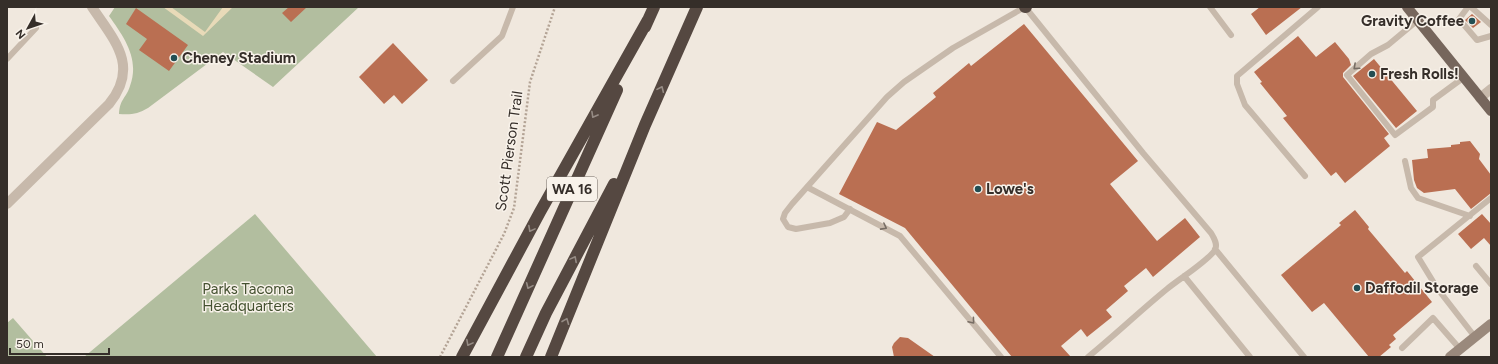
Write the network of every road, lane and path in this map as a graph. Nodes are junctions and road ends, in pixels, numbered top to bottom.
1 (92, 7) edge
2 (513, 7) edge
3 (555, 7) edge
4 (654, 7) edge
5 (697, 7) edge
6 (1026, 7) edge
7 (1210, 7) edge
8 (1318, 7) edge
9 (1468, 7) edge
10 (1471, 7) edge
11 (1411, 8) edge
12 (648, 20) junction
13 (1418, 20) junction
14 (1491, 25) edge
15 (36, 28) dead end
16 (1231, 35) dead end
17 (1491, 36) edge
18 (7, 59) edge
19 (1463, 78) junction
20 (453, 81) dead end
21 (1491, 89) edge
22 (1480, 98) junction
23 (1491, 111) edge
24 (645, 125) junction
25 (1405, 161) dead end
26 (1304, 176) dead end
27 (807, 187) junction
28 (1491, 198) edge
29 (7, 204) edge
30 (850, 209) junction
31 (1470, 216) junction
32 (1215, 249) junction
33 (1476, 266) dead end
34 (1184, 276) junction
35 (1491, 284) edge
36 (1491, 324) edge
37 (1475, 337) junction
38 (1402, 348) dead end
39 (1460, 349) junction
40 (440, 357) edge
41 (462, 357) edge
42 (497, 357) edge
43 (526, 357) edge
44 (551, 357) edge
45 (1001, 357) edge
46 (1088, 357) edge
47 (1250, 357) edge
48 (1304, 357) edge
49 (1450, 357) edge

1 - 29 street
2 - 20 lane
3 - 40 path, Scott Pierson Trail
4 - 12 highway, WA 16
24 -> 5 highway, WA 16
6 - 27 lane
6 - 32 lane
7 - 16 lane
8 - 26 lane
9 - 17 lane
10 - 14 lane
11 - 13 main road
12 -> 41 highway
12 -> 42 highway, WA 16
13 - 19 main road
13 -> 19 lane
15 - 18 lane
19 - 22 main road
21 - 22 street
22 - 23 main road
43 -> 24 highway, WA 16
44 -> 24 highway
25 - 31 lane
27 - 30 lane
27 - 30 lane
28 - 31 lane
30 -> 45 lane
31 - 37 lane
32 - 34 lane
32 - 48 lane
33 - 35 lane
34 - 46 lane
34 - 47 lane
36 - 37 main road
37 - 39 main road
38 - 39 lane
39 - 49 main road

